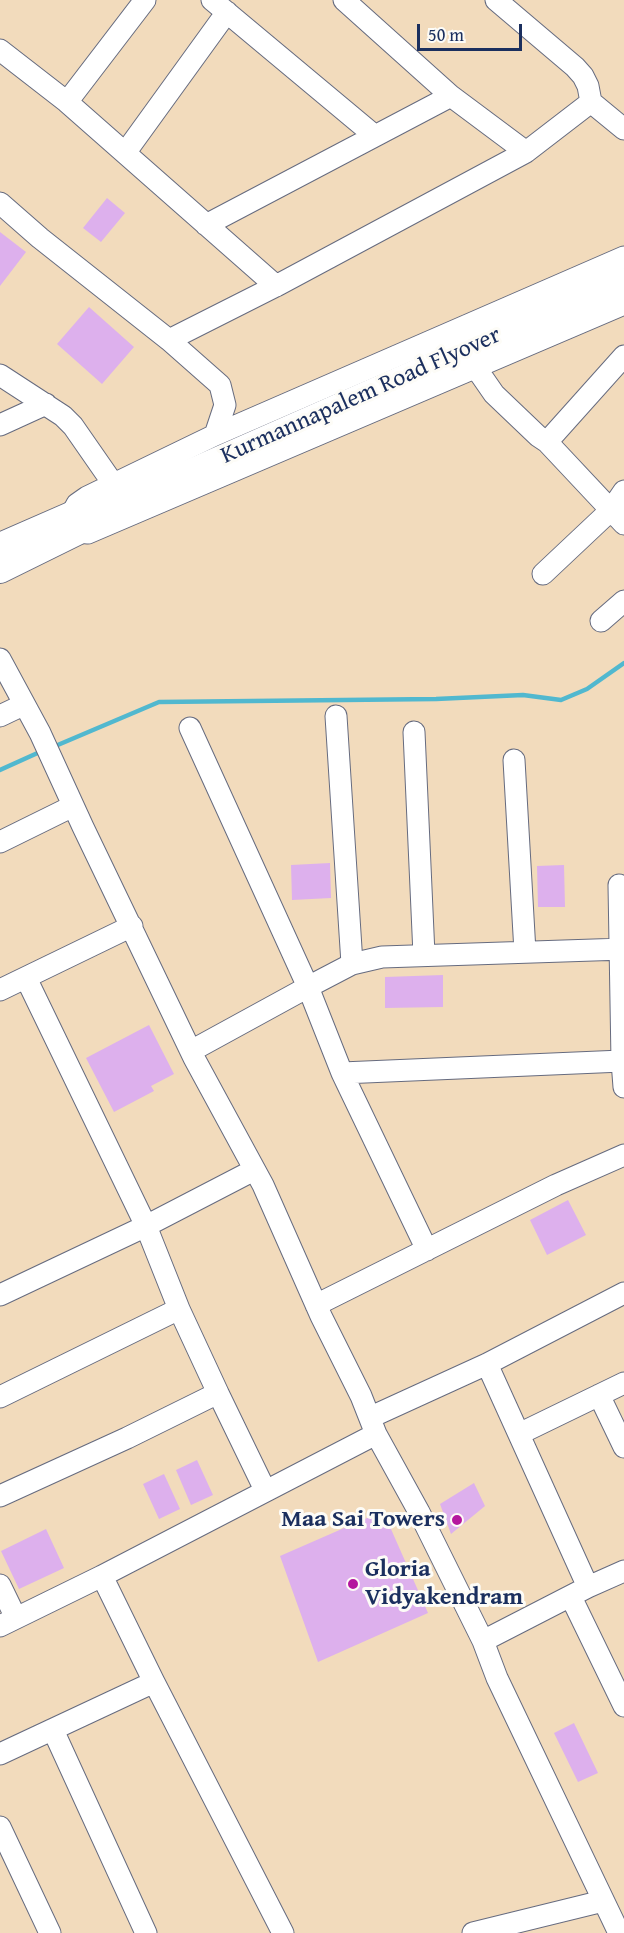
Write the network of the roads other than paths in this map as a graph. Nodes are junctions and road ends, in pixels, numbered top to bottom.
1 (146, 0) edge
2 (344, 0) edge
3 (496, 0) edge
4 (220, 6) edge
5 (0, 50) edge
6 (451, 96) junction
7 (67, 102) junction
8 (591, 102) junction
9 (624, 129) edge
10 (375, 136) junction
11 (526, 152) junction
12 (125, 153) junction
13 (0, 203) edge
14 (206, 225) junction
15 (624, 257) edge
16 (276, 286) junction
17 (623, 302) edge
18 (169, 340) junction
19 (624, 356) edge
20 (476, 368) junction
21 (0, 375) edge
22 (45, 404) junction
23 (0, 424) edge
24 (215, 435) junction
25 (547, 442) junction
26 (114, 485) junction
27 (624, 491) edge
28 (618, 517) edge
29 (74, 523) junction
30 (0, 546) edge
31 (0, 570) edge
32 (543, 574) dead end
33 (624, 601) edge
34 (601, 621) dead end
35 (0, 660) edge
36 (23, 705) junction
37 (0, 716) edge
38 (336, 716) dead end
39 (190, 728) dead end
40 (414, 732) dead end
41 (514, 760) dead end
42 (73, 806) junction
43 (0, 842) edge
44 (619, 885) dead end
45 (132, 926) junction
46 (623, 949) edge
47 (525, 952) junction
48 (424, 955) junction
49 (352, 964) junction
50 (26, 978) junction
51 (308, 987) junction
52 (0, 990) edge
53 (191, 1051) junction
54 (622, 1061) junction
55 (342, 1073) junction
56 (624, 1087) edge
57 (624, 1155) edge
58 (254, 1170) junction
59 (146, 1226) junction
60 (427, 1250) junction
61 (624, 1293) edge
62 (0, 1294) edge
63 (316, 1305) junction
64 (179, 1309) junction
65 (487, 1364) junction
66 (624, 1383) edge
67 (218, 1393) junction
68 (599, 1395) junction
69 (0, 1396) edge
70 (373, 1426) junction
71 (519, 1434) junction
72 (624, 1447) edge
73 (265, 1490) junction
74 (0, 1496) edge
75 (624, 1571) edge
76 (102, 1576) junction
77 (0, 1585) edge
78 (580, 1592) junction
79 (8, 1622) edge
80 (483, 1641) junction
81 (154, 1682) junction
82 (624, 1706) edge
83 (53, 1730) junction
84 (0, 1754) edge
85 (0, 1827) edge
86 (6, 1854) edge
87 (603, 1901) junction
88 (45, 1931) edge
89 (146, 1933) edge
90 (283, 1933) edge
91 (473, 1933) edge
92 (619, 1933) edge

1 - 7 street
2 - 6 street
3 - 8 street
4 - 10 street
4 - 12 street
5 - 7 street
6 - 10 street
6 - 11 street
7 - 12 street
8 - 9 street
8 - 11 street
10 - 14 street
11 - 16 street
12 - 14 street
13 - 18 street
14 - 16 street
15 - 24 street
16 - 18 street
17 - 20 street
17 - 29 main road, Kurmannapalem Road Flyover
18 - 24 street
19 - 25 street
20 - 25 street
20 - 29 street
21 - 22 street
22 - 23 street
22 - 26 street
24 - 26 street
25 - 28 street
26 - 29 street
27 - 28 street
28 - 32 street
29 - 30 main road
29 - 31 main road
33 - 34 street
35 - 36 street
36 - 37 street
36 - 42 street
38 - 49 street
39 - 51 street
40 - 48 street
41 - 47 street
42 - 43 street
42 - 45 street
44 - 46 street
45 - 50 street
45 - 53 street
46 - 47 street
46 - 54 street
47 - 48 street
48 - 49 street
49 - 51 street
50 - 52 street
50 - 59 street
51 - 53 street
51 - 55 street
53 - 58 street
54 - 55 street
54 - 56 street
55 - 60 street
57 - 60 street
58 - 59 street
58 - 63 street
59 - 62 street
59 - 64 street
60 - 63 street
61 - 65 street
63 - 70 street
64 - 67 street
64 - 69 street
65 - 70 street
65 - 71 street
66 - 68 street
67 - 73 street
67 - 74 street
68 - 71 street
68 - 72 street
70 - 73 street
70 - 80 street
71 - 78 street
73 - 76 street
75 - 78 street
76 - 79 street
76 - 81 street
77 - 79 street
78 - 80 street
78 - 82 street
80 - 87 street
81 - 83 street
81 - 90 street
83 - 84 street
83 - 89 street
85 - 86 street
86 - 88 street
87 - 91 street
87 - 92 street

